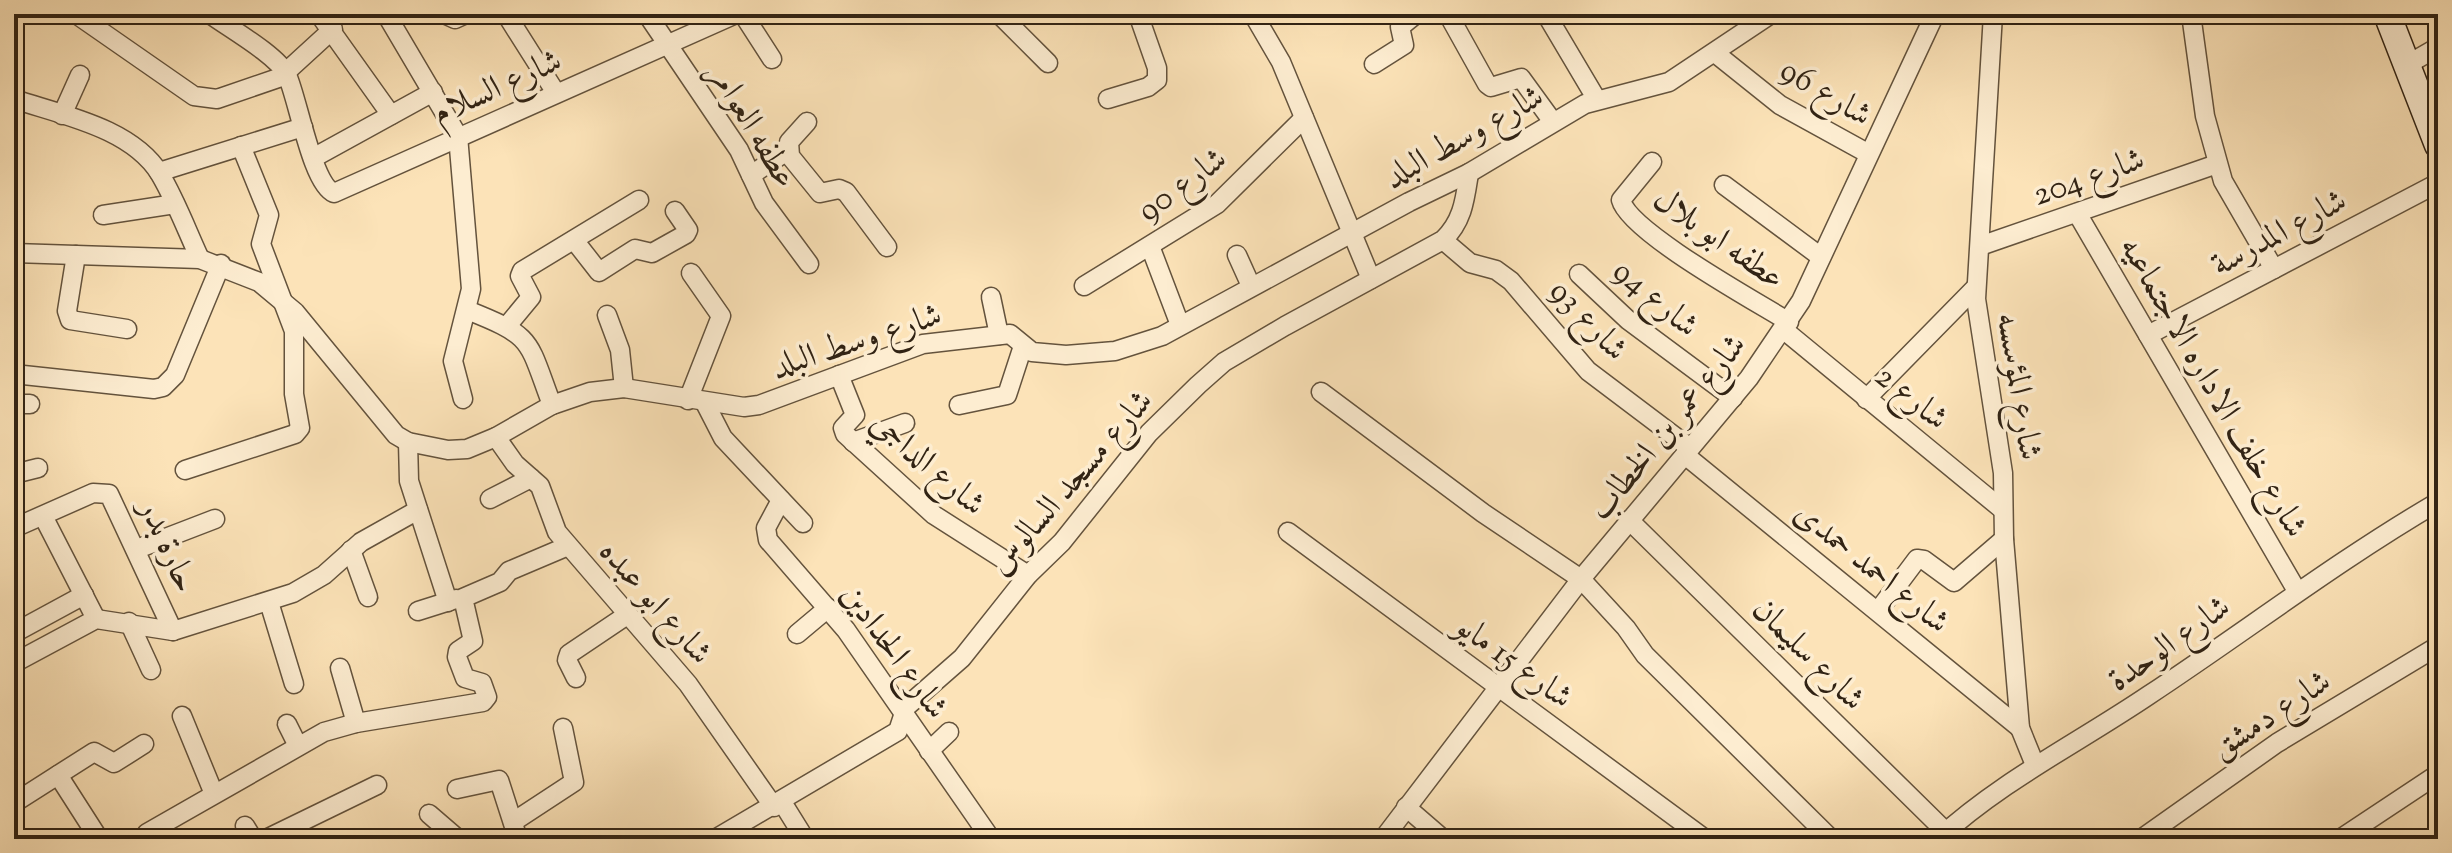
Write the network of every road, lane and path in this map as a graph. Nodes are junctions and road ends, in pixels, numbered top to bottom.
1 (76, 14) edge
2 (210, 14) edge
3 (444, 14) edge
4 (466, 14) edge
5 (506, 14) edge
6 (647, 14) edge
7 (736, 14) edge
8 (743, 14) edge
9 (999, 14) edge
10 (1138, 14) edge
11 (1253, 14) edge
12 (1416, 14) edge
13 (1448, 14) edge
14 (1546, 14) edge
15 (1935, 14) edge
16 (1993, 14) edge
17 (2191, 14) edge
18 (2387, 14) edge
19 (388, 15) edge
20 (1764, 15) edge
21 (327, 19) edge
22 (667, 45) junction
23 (2438, 47) edge
24 (1715, 53) junction
25 (772, 59) dead end
26 (1048, 63) dead end
27 (1374, 64) dead end
28 (2405, 66) junction
29 (286, 74) junction
30 (80, 75) dead end
31 (433, 92) junction
32 (556, 93) junction
33 (14, 99) edge
34 (1108, 99) dead end
35 (1597, 100) junction
36 (62, 115) junction
37 (391, 115) junction
38 (1304, 118) junction
39 (807, 122) dead end
40 (1553, 122) junction
41 (303, 127) junction
42 (458, 136) junction
43 (2438, 145) edge
44 (241, 146) junction
45 (787, 151) junction
46 (1869, 154) junction
47 (313, 158) junction
48 (1652, 162) dead end
49 (2217, 164) junction
50 (159, 172) junction
51 (1469, 173) junction
52 (751, 175) junction
53 (2438, 183) edge
54 (1724, 185) dead end
55 (639, 200) dead end
56 (175, 204) junction
57 (675, 211) dead end
58 (2077, 213) junction
59 (103, 215) dead end
60 (1350, 234) junction
61 (574, 240) junction
62 (1443, 240) junction
63 (1150, 246) junction
64 (1980, 246) junction
65 (887, 247) dead end
66 (14, 253) edge
67 (76, 255) junction
68 (1237, 255) dead end
69 (1821, 257) junction
70 (200, 259) junction
71 (221, 264) junction
72 (809, 264) dead end
73 (2274, 269) junction
74 (691, 273) dead end
75 (1579, 274) dead end
76 (1371, 279) junction
77 (1084, 286) dead end
78 (1251, 286) junction
79 (1976, 287) junction
80 (991, 297) dead end
81 (284, 301) junction
82 (467, 310) junction
83 (607, 315) dead end
84 (1180, 325) junction
85 (507, 326) junction
86 (1787, 326) junction
87 (127, 329) dead end
88 (999, 335) junction
89 (2148, 335) junction
90 (1023, 346) junction
91 (15, 369) edge
92 (839, 375) junction
93 (624, 388) junction
94 (1321, 392) dead end
95 (1733, 398) junction
96 (463, 399) dead end
97 (1866, 399) junction
98 (696, 401) junction
99 (552, 405) junction
100 (959, 405) dead end
101 (905, 423) dead end
102 (496, 437) junction
103 (408, 442) junction
104 (853, 442) junction
105 (1687, 451) junction
106 (38, 468) dead end
107 (185, 470) dead end
108 (14, 474) edge
109 (531, 478) junction
110 (490, 499) dead end
111 (781, 500) junction
112 (2438, 502) edge
113 (418, 510) junction
114 (2003, 510) junction
115 (43, 516) junction
116 (215, 519) dead end
117 (1629, 520) junction
118 (803, 523) dead end
119 (14, 528) edge
120 (1288, 532) dead end
121 (2004, 539) junction
122 (568, 546) junction
123 (137, 549) junction
124 (351, 550) junction
125 (1028, 575) junction
126 (1581, 579) junction
127 (2297, 591) junction
128 (84, 595) junction
129 (368, 597) dead end
130 (456, 600) junction
131 (269, 602) junction
132 (828, 608) junction
133 (418, 611) dead end
134 (1878, 611) junction
135 (627, 615) junction
136 (96, 619) junction
137 (129, 622) junction
138 (173, 631) junction
139 (14, 633) edge
140 (797, 634) dead end
141 (2438, 646) edge
142 (14, 663) edge
143 (340, 668) dead end
144 (151, 670) dead end
145 (576, 678) dead end
146 (294, 684) dead end
147 (1497, 685) junction
148 (902, 712) junction
149 (182, 716) dead end
150 (356, 723) junction
151 (287, 724) dead end
152 (563, 728) dead end
153 (2020, 728) junction
154 (949, 732) dead end
155 (144, 744) dead end
156 (298, 746) junction
157 (929, 751) junction
158 (2035, 765) junction
159 (2438, 774) edge
160 (58, 775) junction
161 (377, 785) dead end
162 (457, 789) dead end
163 (214, 794) junction
164 (14, 803) edge
165 (778, 805) junction
166 (1406, 807) junction
167 (429, 814) dead end
168 (515, 830) edge
169 (1942, 836) edge
170 (99, 839) edge
171 (146, 839) edge
172 (266, 839) edge
173 (457, 839) edge
174 (715, 839) edge
175 (805, 839) edge
176 (991, 839) edge
177 (1383, 839) edge
178 (1443, 839) edge
179 (1705, 839) edge
180 (1831, 839) edge
181 (2141, 839) edge
182 (2340, 839) edge

1 - 29 street
2 - 29 street
3 - 4 street
5 - 32 street
6 - 22 street, عطفه العوامر
7 - 22 street, شارع السلام
8 - 25 street
9 - 26 street
10 - 34 street
11 - 38 street
12 - 27 street
13 - 40 street
14 - 35 street
15 - 46 street, شارع عمر بن الخطاب
16 - 64 street, شارع المؤسسه
17 - 49 street
18 - 28 street
19 - 31 street
20 - 24 street, شارع وسط البلد
21 - 29 street
21 - 37 street
22 - 32 street, شارع السلام
22 - 52 street, عطفه العوامر
23 - 28 street
24 - 35 street, شارع وسط البلد
24 - 46 street, شارع 96
28 - 43 street
29 - 41 street
30 - 36 street
31 - 37 street
31 - 42 street
32 - 42 street, شارع السلام
33 - 36 street
35 - 40 street, شارع وسط البلد
36 - 50 street
37 - 47 street
38 - 60 street
38 - 63 street, شارع 90
39 - 45 street, عطفه العوامر
40 - 51 street, شارع وسط البلد
41 - 44 street
41 - 47 street
42 - 47 street, شارع السلام
42 - 82 street
44 - 50 street
44 - 81 street
45 - 52 street
45 - 65 street, عطفه العوامر
46 - 69 street, شارع عمر بن الخطاب
48 - 86 street, عطفه ابو بلال
49 - 58 street, شارع 204
49 - 73 street
50 - 56 street
51 - 60 street, شارع وسط البلد
51 - 62 street, شارع مسجد السالوس
52 - 72 street, عطفه العوامر
53 - 73 street, شارع المدرسة
54 - 69 street
55 - 61 street
56 - 59 street
56 - 70 street
57 - 61 street
58 - 64 street, شارع 204
58 - 89 street, شارع خلف الاداره الاجتماعيه
60 - 76 street
60 - 78 street, شارع وسط البلد
61 - 85 street
62 - 76 street, شارع مسجد السالوس
62 - 105 street, شارع 93
63 - 77 street, شارع 90
63 - 84 street
64 - 79 street, شارع المؤسسه
66 - 67 street
67 - 70 street
67 - 87 street
68 - 78 street
69 - 86 street, شارع عمر بن الخطاب
70 - 71 street
71 - 81 street
71 - 91 street
73 - 89 street, شارع المدرسة
74 - 98 street
75 - 95 street, شارع 94
76 - 125 street, شارع مسجد السالوس
78 - 84 street, شارع وسط البلد
79 - 97 street
79 - 114 street, شارع المؤسسه
80 - 88 street
81 - 103 street
81 - 107 street
82 - 85 street
82 - 96 street
83 - 93 street
84 - 90 street, شارع وسط البلد
85 - 99 street
86 - 95 street, شارع عمر بن الخطاب
86 - 97 street, شارع 2
88 - 90 street, شارع وسط البلد
88 - 92 street, شارع وسط البلد
89 - 127 street, شارع خلف الاداره الاجتماعيه
90 - 100 street
92 - 98 street, شارع وسط البلد
92 - 104 street, شارع الداجي
93 - 98 street, شارع وسط البلد
93 - 99 street, شارع وسط البلد
94 - 126 street
95 - 105 street, شارع عمر بن الخطاب
97 - 114 street, شارع 2
98 - 111 street
99 - 102 street, شارع وسط البلد
101 - 104 street
102 - 103 street, شارع وسط البلد
102 - 109 street, شارع ابو عبده
103 - 113 street
104 - 125 street, شارع الداجي
105 - 117 street, شارع عمر بن الخطاب
105 - 134 street, شارع احمد حمدى
106 - 108 street
109 - 110 street
109 - 122 street, شارع ابو عبده
111 - 118 street
111 - 132 street, شارع الحدادين
112 - 127 street, شارع الوحدة
113 - 124 street
113 - 130 street
114 - 121 street, شارع المؤسسه
115 - 119 street, حارة بدر
115 - 123 street, حارة بدر
115 - 128 street
116 - 123 street
117 - 126 street, شارع عمر بن الخطاب
117 - 169 street, شارع سليمان
120 - 147 street, شارع 15 مايو
121 - 134 street
121 - 153 street, شارع المؤسسه
122 - 130 street
122 - 135 street, شارع ابو عبده
123 - 138 street, حارة بدر
124 - 129 street
124 - 131 street
125 - 148 street, شارع مسجد السالوس
126 - 147 street, شارع عمر بن الخطاب
126 - 180 street
127 - 158 street, شارع الوحدة
128 - 136 street
128 - 139 street
130 - 133 street
130 - 150 street
131 - 138 street
131 - 146 street
132 - 140 street
132 - 148 street, شارع الحدادين
134 - 153 street, شارع احمد حمدى
135 - 145 street
135 - 165 street, شارع ابو عبده
136 - 137 street
136 - 142 street
137 - 138 street
137 - 144 street
141 - 181 street, شارع دمشق
143 - 150 street
147 - 166 street, شارع عمر بن الخطاب
147 - 179 street, شارع 15 مايو
148 - 157 street, شارع الحدادين
148 - 165 street, شارع مسجد السالوس
149 - 163 street
150 - 156 street
151 - 156 street
152 - 168 street
153 - 158 street, شارع المؤسسه
154 - 157 street
155 - 160 street
156 - 163 street
157 - 176 street, شارع الحدادين
158 - 169 street, شارع الوحدة
159 - 182 street
160 - 164 street
160 - 170 street
161 - 172 street
162 - 168 street
163 - 171 street
165 - 174 street, شارع مسجد السالوس
165 - 175 street, شارع ابو عبده
166 - 177 street, شارع عمر بن الخطاب
166 - 178 street
167 - 173 street

